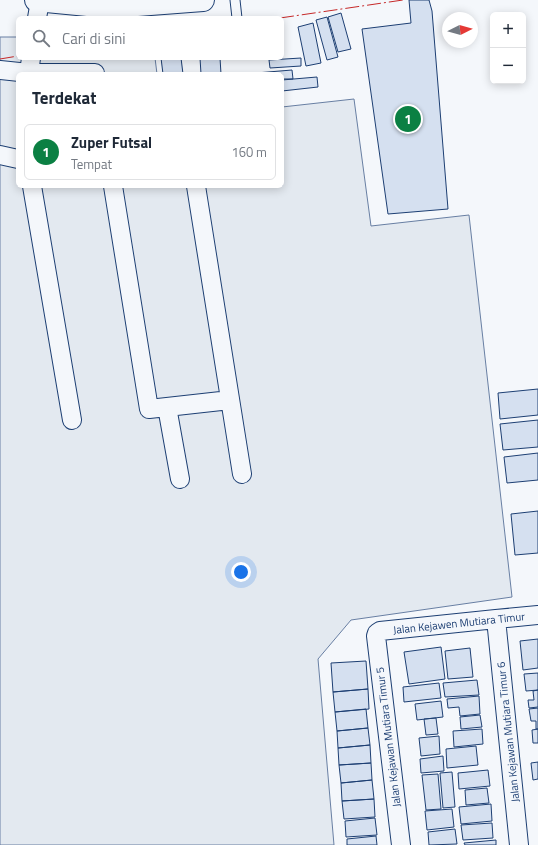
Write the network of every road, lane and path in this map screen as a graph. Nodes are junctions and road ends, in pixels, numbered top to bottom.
1 (199, 0) edge
2 (234, 0) edge
3 (124, 3) edge
4 (38, 4) edge
5 (237, 16) edge
6 (30, 66) edge
7 (0, 70) edge
8 (79, 72) edge
9 (0, 155) edge
10 (16, 159) edge
11 (32, 188) edge
12 (113, 188) edge
13 (196, 188) edge
14 (230, 400) junction
15 (168, 407) junction
16 (72, 420) dead end
17 (242, 474) dead end
18 (180, 479) dead end
19 (538, 615) edge
20 (496, 618) junction
21 (380, 631) joint
22 (401, 845) edge
23 (519, 845) edge

1 - 3 street
2 - 5 lane
3 - 4 street
6 - 7 street
6 - 8 street
9 - 10 street
11 - 16 street
12 - 15 street
13 - 14 street
14 - 15 street
14 - 17 street
15 - 18 street
19 - 20 street, Jalan Kejawen Mutiara Timur
20 - 21 street, Jalan Kejawen Mutiara Timur
20 - 23 street, Jalan Kejawan Mutiara Timur 6
21 - 22 street, Jalan Kejawan Mutiara Timur 5

